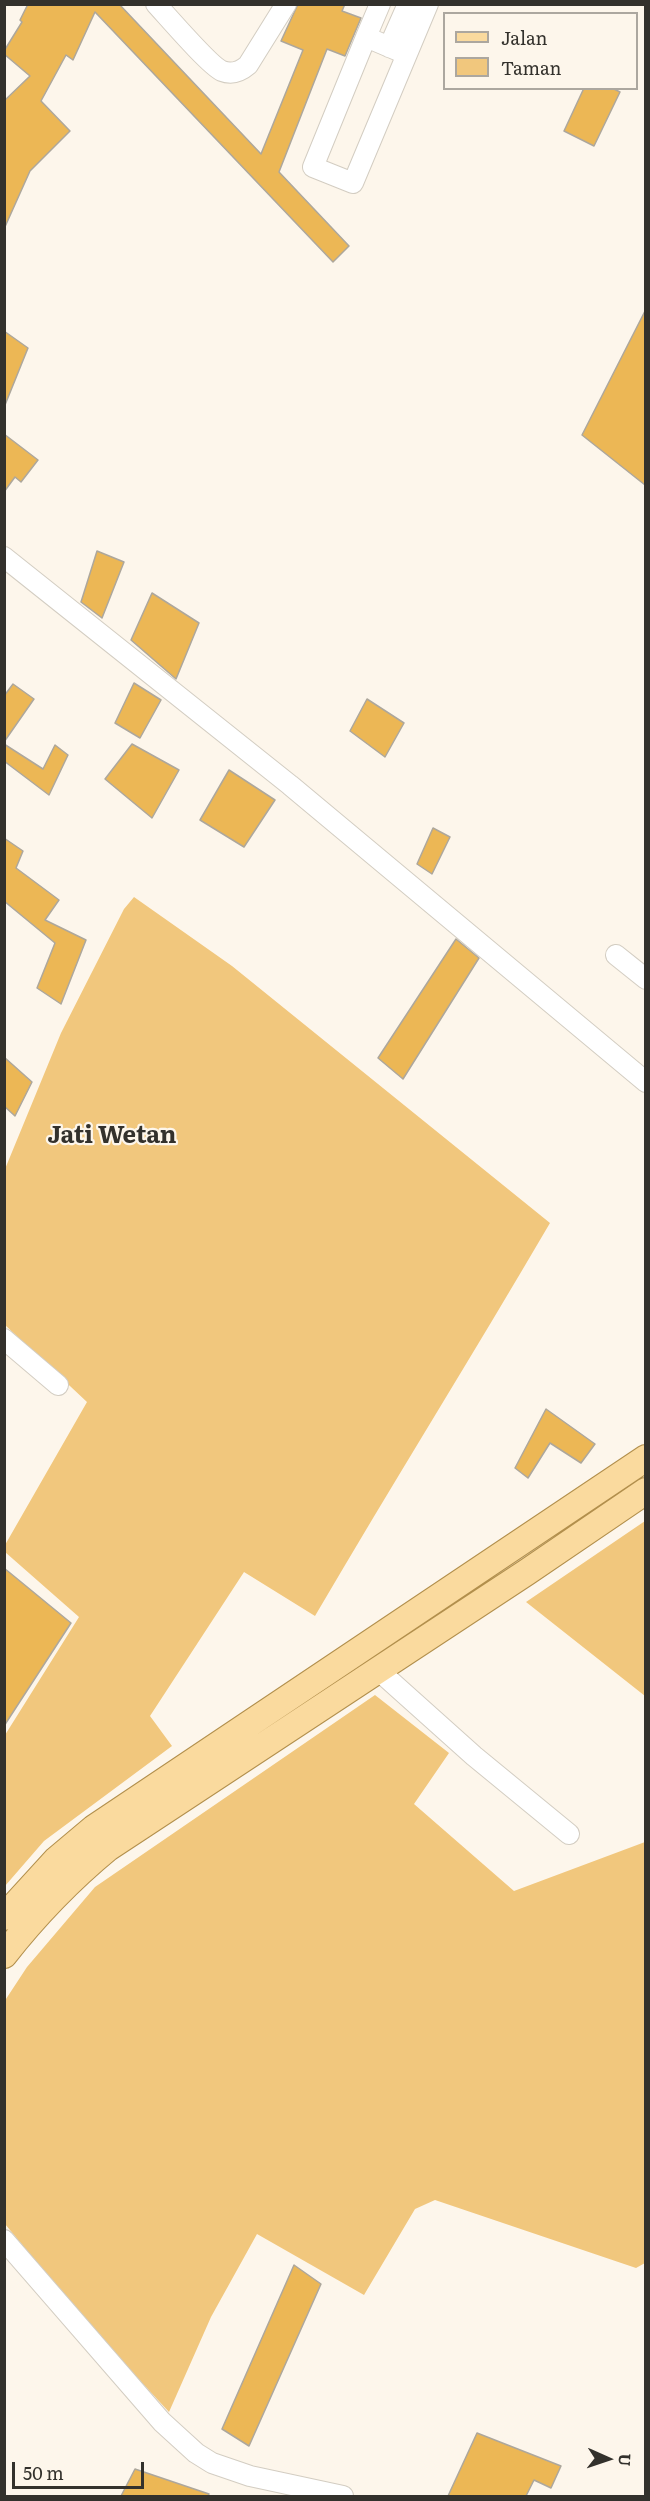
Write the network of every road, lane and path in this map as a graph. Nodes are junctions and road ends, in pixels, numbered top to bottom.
1 (156, 4) edge
2 (286, 4) edge
3 (380, 4) edge
4 (408, 4) edge
5 (428, 4) edge
6 (366, 37) junction
7 (397, 50) junction
8 (4, 557) edge
9 (616, 955) dead end
10 (645, 979) edge
11 (645, 1082) edge
12 (4, 1339) edge
13 (58, 1385) dead end
14 (645, 1458) edge
15 (645, 1491) edge
16 (378, 1671) junction
17 (569, 1834) dead end
18 (4, 1917) edge
19 (4, 1955) edge
20 (4, 2240) edge
21 (343, 2496) edge

1 - 2 street
3 - 6 street
4 - 7 street
5 - 7 street
6 - 7 street
6 - 7 street
8 - 11 street
9 - 10 street
12 - 13 street
14 - 18 main road
15 - 16 main road
16 - 17 street
16 - 19 main road
20 - 21 street

